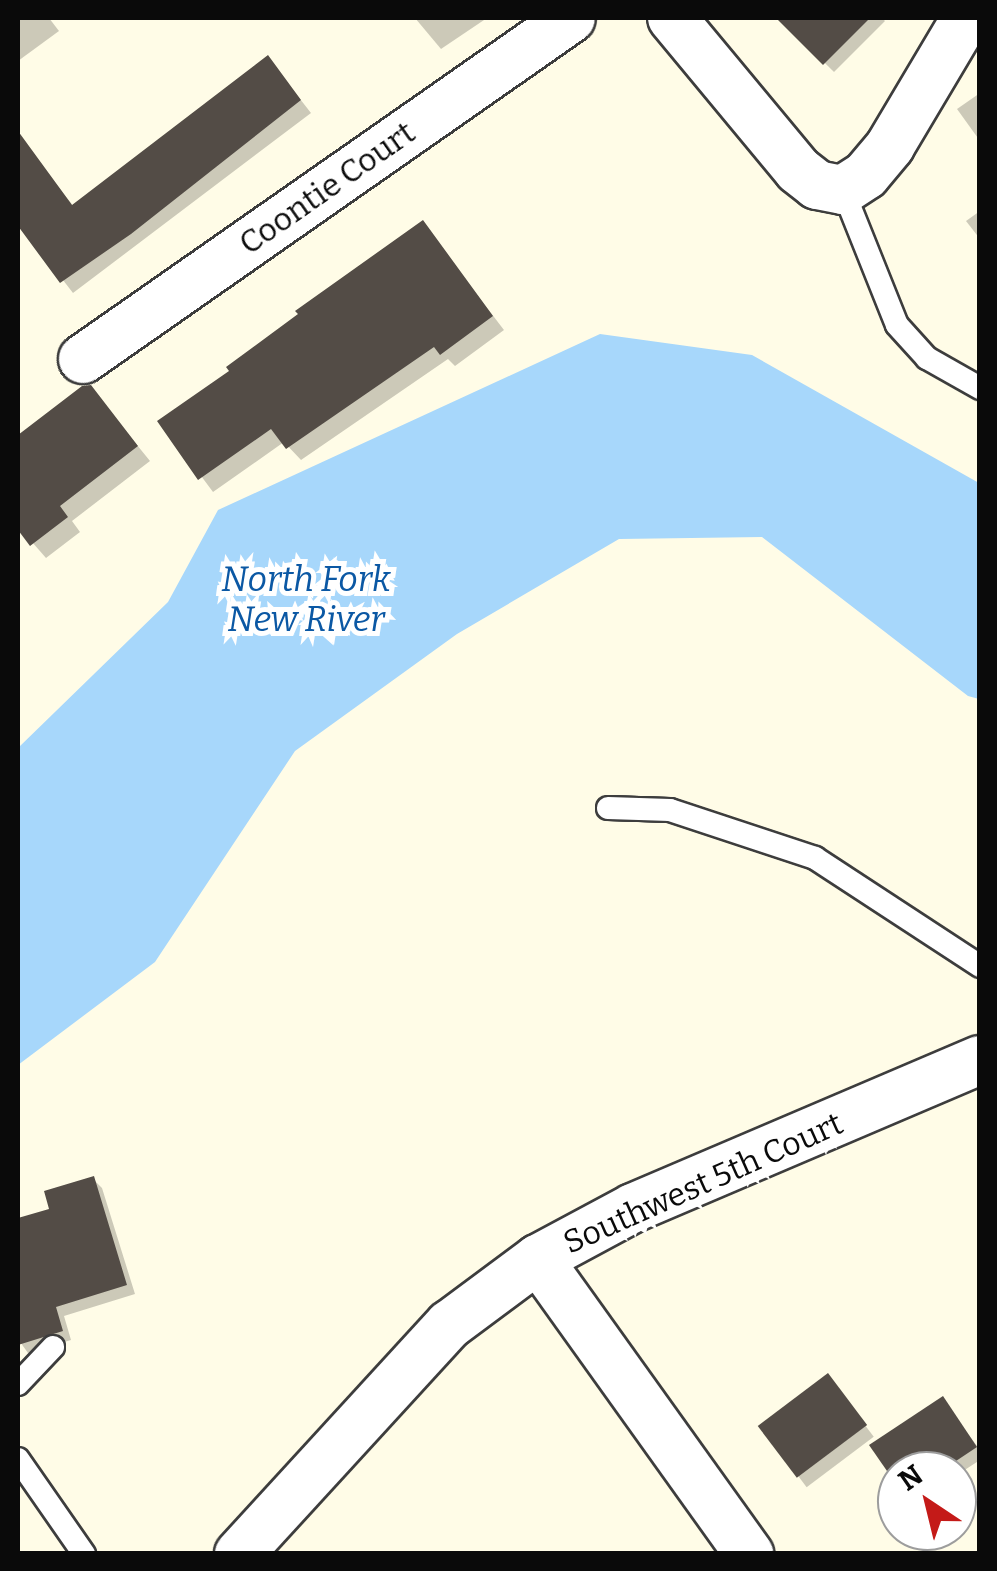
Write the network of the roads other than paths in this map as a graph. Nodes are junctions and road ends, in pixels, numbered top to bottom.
1 (571, 18) edge
2 (672, 18) edge
3 (966, 18) edge
4 (842, 190) junction
5 (83, 360) dead end
6 (980, 388) edge
7 (608, 808) dead end
8 (980, 966) edge
9 (980, 1060) edge
10 (538, 1258) junction
11 (53, 1347) dead end
12 (18, 1384) edge
13 (18, 1460) edge
14 (84, 1554) edge
15 (238, 1554) edge
16 (749, 1554) edge

1 - 5 street, Coontie Court
2 - 4 street
3 - 4 street
4 - 6 lane
7 - 8 lane
9 - 10 street, Southwest 5th Court
10 - 15 street, Southwest 5th Court
10 - 16 street
11 - 12 lane
13 - 14 lane

